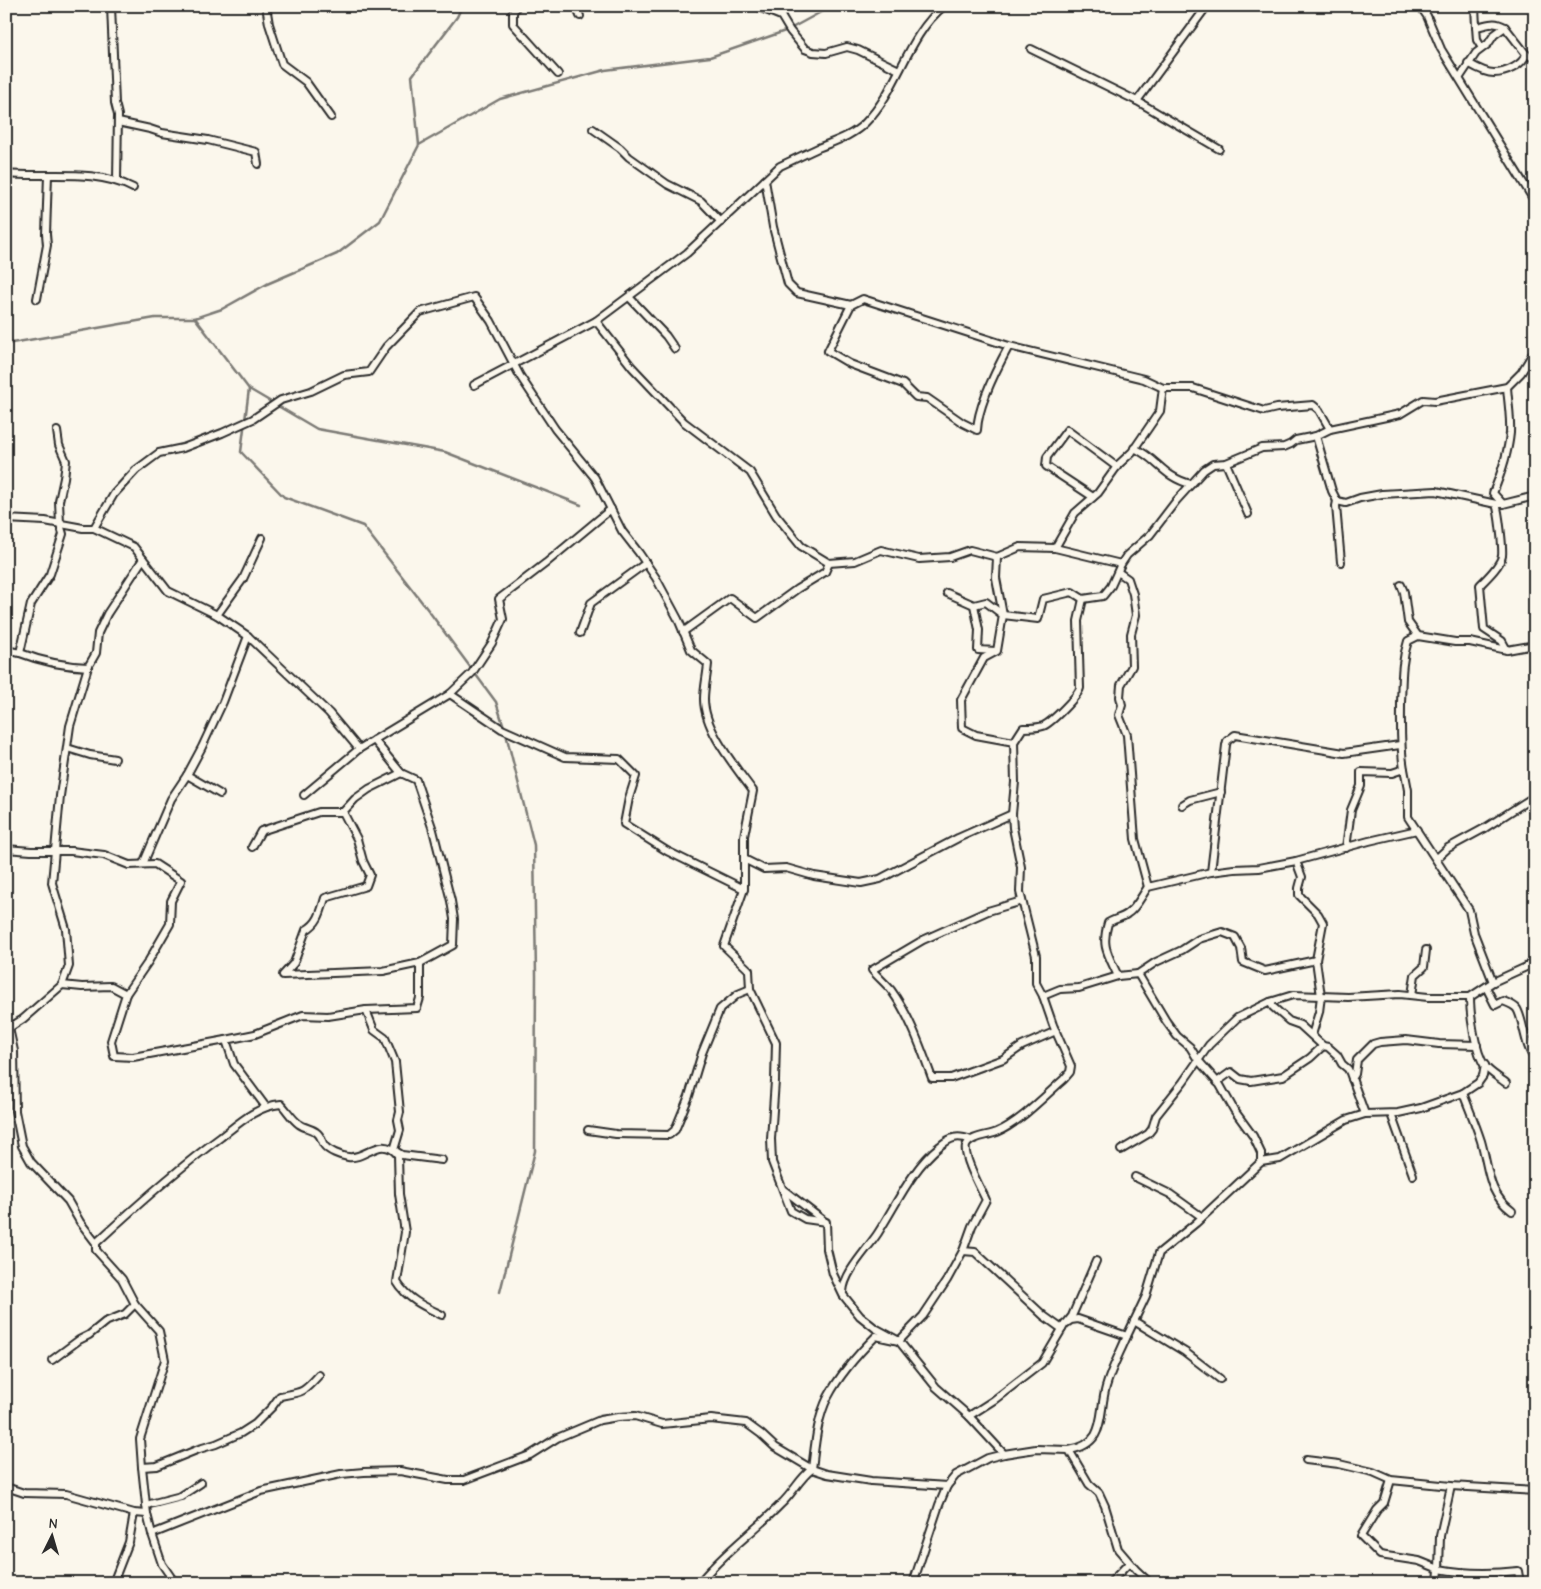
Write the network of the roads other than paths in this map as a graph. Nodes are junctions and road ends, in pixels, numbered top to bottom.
1 (111, 6) edge
2 (266, 6) edge
3 (517, 6) edge
4 (576, 6) edge
5 (756, 6) edge
6 (784, 6) edge
7 (944, 6) edge
8 (1207, 6) edge
9 (1420, 6) edge
10 (1475, 6) edge
11 (580, 16) dead end
12 (781, 16) junction
13 (1476, 26) junction
14 (1505, 27) junction
15 (1482, 48) junction
16 (1031, 49) dead end
17 (1526, 54) junction
18 (1535, 59) edge
19 (1468, 63) junction
20 (900, 70) junction
21 (558, 74) dead end
22 (1460, 77) junction
23 (1137, 101) junction
24 (331, 116) dead end
25 (118, 122) junction
26 (593, 129) dead end
27 (1219, 149) dead end
28 (258, 164) dead end
29 (6, 174) edge
30 (48, 175) junction
31 (117, 180) junction
32 (765, 180) junction
33 (133, 188) dead end
34 (1535, 202) edge
35 (721, 222) junction
36 (629, 297) junction
37 (38, 299) dead end
38 (851, 305) junction
39 (596, 321) junction
40 (1009, 346) junction
41 (675, 349) dead end
42 (1535, 350) edge
43 (515, 364) junction
44 (474, 384) dead end
45 (1507, 387) junction
46 (1163, 388) junction
47 (1330, 429) junction
48 (56, 431) dead end
49 (1316, 436) junction
50 (1134, 448) junction
51 (1226, 463) junction
52 (1117, 467) junction
53 (1191, 484) junction
54 (1535, 496) edge
55 (1093, 497) junction
56 (1337, 501) junction
57 (1500, 504) junction
58 (611, 509) junction
59 (1248, 514) dead end
60 (6, 519) edge
61 (60, 524) junction
62 (94, 528) junction
63 (262, 538) dead end
64 (1055, 548) junction
65 (997, 558) junction
66 (143, 559) junction
67 (1341, 562) dead end
68 (646, 563) junction
69 (829, 563) junction
70 (1121, 564) junction
71 (1118, 572) junction
72 (1401, 585) dead end
73 (947, 593) dead end
74 (1083, 599) junction
75 (974, 605) junction
76 (216, 614) junction
77 (1003, 615) junction
78 (683, 632) junction
79 (580, 633) dead end
80 (248, 636) junction
81 (1418, 636) junction
82 (1535, 645) edge
83 (6, 650) edge
84 (1507, 650) junction
85 (997, 651) junction
86 (20, 653) junction
87 (88, 667) junction
88 (450, 694) junction
89 (374, 740) junction
90 (1014, 742) junction
91 (1400, 745) junction
92 (67, 748) junction
93 (359, 749) junction
94 (115, 759) dead end
95 (1404, 769) junction
96 (401, 773) junction
97 (187, 775) junction
98 (1220, 792) junction
99 (220, 794) dead end
100 (304, 795) dead end
101 (1535, 796) edge
102 (1182, 805) dead end
103 (342, 812) junction
104 (1012, 814) junction
105 (1417, 830) junction
106 (252, 847) dead end
107 (1346, 848) junction
108 (6, 849) edge
109 (55, 851) junction
110 (744, 859) junction
111 (1436, 860) junction
112 (1296, 861) junction
113 (143, 864) junction
114 (1211, 872) junction
115 (1148, 887) junction
116 (744, 889) junction
117 (1022, 901) junction
118 (1426, 950) dead end
119 (1316, 960) junction
120 (1535, 961) edge
121 (420, 963) junction
122 (1138, 974) junction
123 (1118, 976) junction
124 (1493, 982) junction
125 (62, 985) junction
126 (1486, 987) junction
127 (750, 989) junction
128 (126, 994) junction
129 (1044, 996) junction
130 (1321, 996) junction
131 (1412, 996) junction
132 (1470, 997) junction
133 (1270, 1002) junction
134 (366, 1010) junction
135 (8, 1026) edge
136 (1056, 1031) junction
137 (1312, 1035) junction
138 (226, 1040) junction
139 (1477, 1045) junction
140 (1323, 1046) junction
141 (1535, 1059) edge
142 (1198, 1060) junction
143 (1484, 1066) junction
144 (1352, 1078) junction
145 (1217, 1082) junction
146 (1506, 1084) dead end
147 (6, 1087) edge
148 (14, 1088) junction
149 (1463, 1093) junction
150 (266, 1107) junction
151 (1365, 1114) junction
152 (1391, 1114) junction
153 (588, 1130) dead end
154 (971, 1140) junction
155 (394, 1150) junction
156 (1121, 1150) dead end
157 (442, 1160) dead end
158 (1261, 1162) junction
159 (1413, 1174) dead end
160 (1135, 1177) dead end
161 (784, 1190) junction
162 (1512, 1211) dead end
163 (1202, 1217) junction
164 (826, 1222) junction
165 (96, 1244) junction
166 (963, 1251) junction
167 (1096, 1262) dead end
168 (843, 1295) junction
169 (135, 1304) junction
170 (442, 1315) dead end
171 (1134, 1321) junction
172 (1064, 1327) junction
173 (1127, 1336) junction
174 (899, 1341) junction
175 (52, 1360) dead end
176 (319, 1375) dead end
177 (1220, 1379) dead end
178 (969, 1416) junction
179 (1069, 1450) junction
180 (1004, 1454) junction
181 (1306, 1460) dead end
182 (142, 1467) junction
183 (812, 1469) junction
184 (1391, 1480) junction
185 (201, 1483) dead end
186 (947, 1486) junction
187 (1450, 1486) junction
188 (6, 1487) edge
189 (1535, 1490) edge
190 (146, 1505) junction
191 (134, 1513) junction
192 (147, 1514) junction
193 (152, 1534) junction
194 (1129, 1563) junction
195 (1438, 1569) junction
196 (113, 1583) edge
197 (175, 1583) edge
198 (432, 1583) edge
199 (441, 1583) edge
200 (699, 1583) edge
201 (913, 1583) edge
202 (1110, 1583) edge
203 (1150, 1583) edge
204 (1438, 1583) edge
205 (1520, 1583) edge

1 - 25 street
2 - 24 street
3 - 21 street
4 - 11 street
5 - 12 street
6 - 12 street
7 - 20 street
8 - 23 street
9 - 22 street
10 - 13 street
12 - 20 street
13 - 14 street
13 - 15 street
14 - 15 street
14 - 17 street
15 - 19 street
16 - 23 street
17 - 18 street
17 - 19 street
19 - 22 street
20 - 32 street
22 - 34 street
23 - 27 street
25 - 28 street
25 - 31 street
26 - 35 street
29 - 30 street
30 - 31 street
30 - 37 street
31 - 33 street
32 - 35 street
32 - 38 street
35 - 36 street
36 - 39 street
36 - 41 street
38 - 40 street
38 - 40 street
39 - 43 street
39 - 69 street
40 - 46 street
42 - 45 street
43 - 44 street
43 - 58 street
43 - 62 street
45 - 47 street
45 - 57 street
46 - 47 street
46 - 50 street
47 - 49 street
48 - 61 street
49 - 51 street
49 - 56 street
50 - 52 street
50 - 53 street
51 - 53 street
51 - 59 street
52 - 55 street
52 - 55 street
53 - 70 street
54 - 57 street
55 - 64 street
56 - 57 street
56 - 67 street
57 - 84 street
58 - 68 street
58 - 88 street
60 - 61 street
61 - 62 street
61 - 86 street
62 - 66 street
63 - 76 street
64 - 65 street
64 - 70 street
65 - 69 street
65 - 77 street
66 - 76 street
66 - 87 street
68 - 78 street
68 - 79 street
69 - 78 street
70 - 71 street
71 - 74 street
71 - 115 street
72 - 81 street
73 - 75 street
74 - 77 street
74 - 90 street
75 - 77 street
75 - 85 street
76 - 80 street
77 - 85 street
78 - 110 street
80 - 93 street
80 - 97 street
81 - 84 street
81 - 91 street
82 - 84 street
83 - 86 street
85 - 90 street
86 - 87 street
87 - 92 street
88 - 89 street
88 - 116 street
89 - 93 street
89 - 96 street
90 - 104 street
91 - 95 street
91 - 98 street
92 - 94 street
92 - 109 street
93 - 100 street
95 - 105 street
95 - 107 street
96 - 103 street
96 - 121 street
97 - 99 street
97 - 113 street
98 - 102 street
98 - 114 street
101 - 111 street
103 - 106 street
103 - 121 street
104 - 110 street
104 - 117 street
105 - 107 street
105 - 111 street
107 - 112 street
108 - 109 street
109 - 113 street
109 - 125 street
110 - 116 street
111 - 124 street
112 - 114 street
112 - 119 street
113 - 128 street
114 - 115 street
115 - 123 street
116 - 127 street
117 - 129 street
117 - 136 street
118 - 131 street
119 - 122 street
119 - 130 street
120 - 124 street
121 - 134 street
122 - 123 street
122 - 142 street
123 - 129 street
124 - 126 street
125 - 128 street
125 - 135 street
126 - 132 street
126 - 141 street
127 - 153 street
127 - 161 street
128 - 138 street
129 - 136 street
130 - 131 street
130 - 133 street
130 - 137 street
131 - 132 street
132 - 139 street
133 - 137 street
133 - 142 street
134 - 138 street
134 - 155 street
135 - 148 street
136 - 154 street
137 - 140 street
138 - 150 street
139 - 143 street
139 - 144 street
140 - 144 street
140 - 145 street
142 - 145 street
142 - 156 street
143 - 146 street
143 - 149 street
144 - 151 street
145 - 158 street
147 - 148 street
148 - 165 street
149 - 152 street
149 - 162 street
150 - 155 street
150 - 165 street
151 - 152 street
151 - 158 street
152 - 159 street
154 - 166 street
154 - 168 street
155 - 157 street
155 - 170 street
158 - 163 street
160 - 163 street
161 - 164 street
161 - 164 street
163 - 171 street
164 - 168 street
165 - 169 street
166 - 172 street
166 - 174 street
167 - 172 street
168 - 174 street
169 - 175 street
169 - 182 street
171 - 173 street
171 - 177 street
172 - 173 street
172 - 178 street
173 - 179 street
174 - 178 street
174 - 183 street
176 - 182 street
178 - 180 street
179 - 180 street
179 - 194 street
180 - 186 street
181 - 184 street
182 - 190 street
183 - 186 street
183 - 193 street
183 - 200 street
184 - 187 street
184 - 195 street
185 - 190 street
186 - 201 street
187 - 189 street
187 - 195 street
188 - 191 street
190 - 192 street
191 - 192 street
191 - 196 street
192 - 193 street
193 - 197 street
194 - 202 street
194 - 203 street
195 - 204 street
195 - 205 street
198 - 199 street

